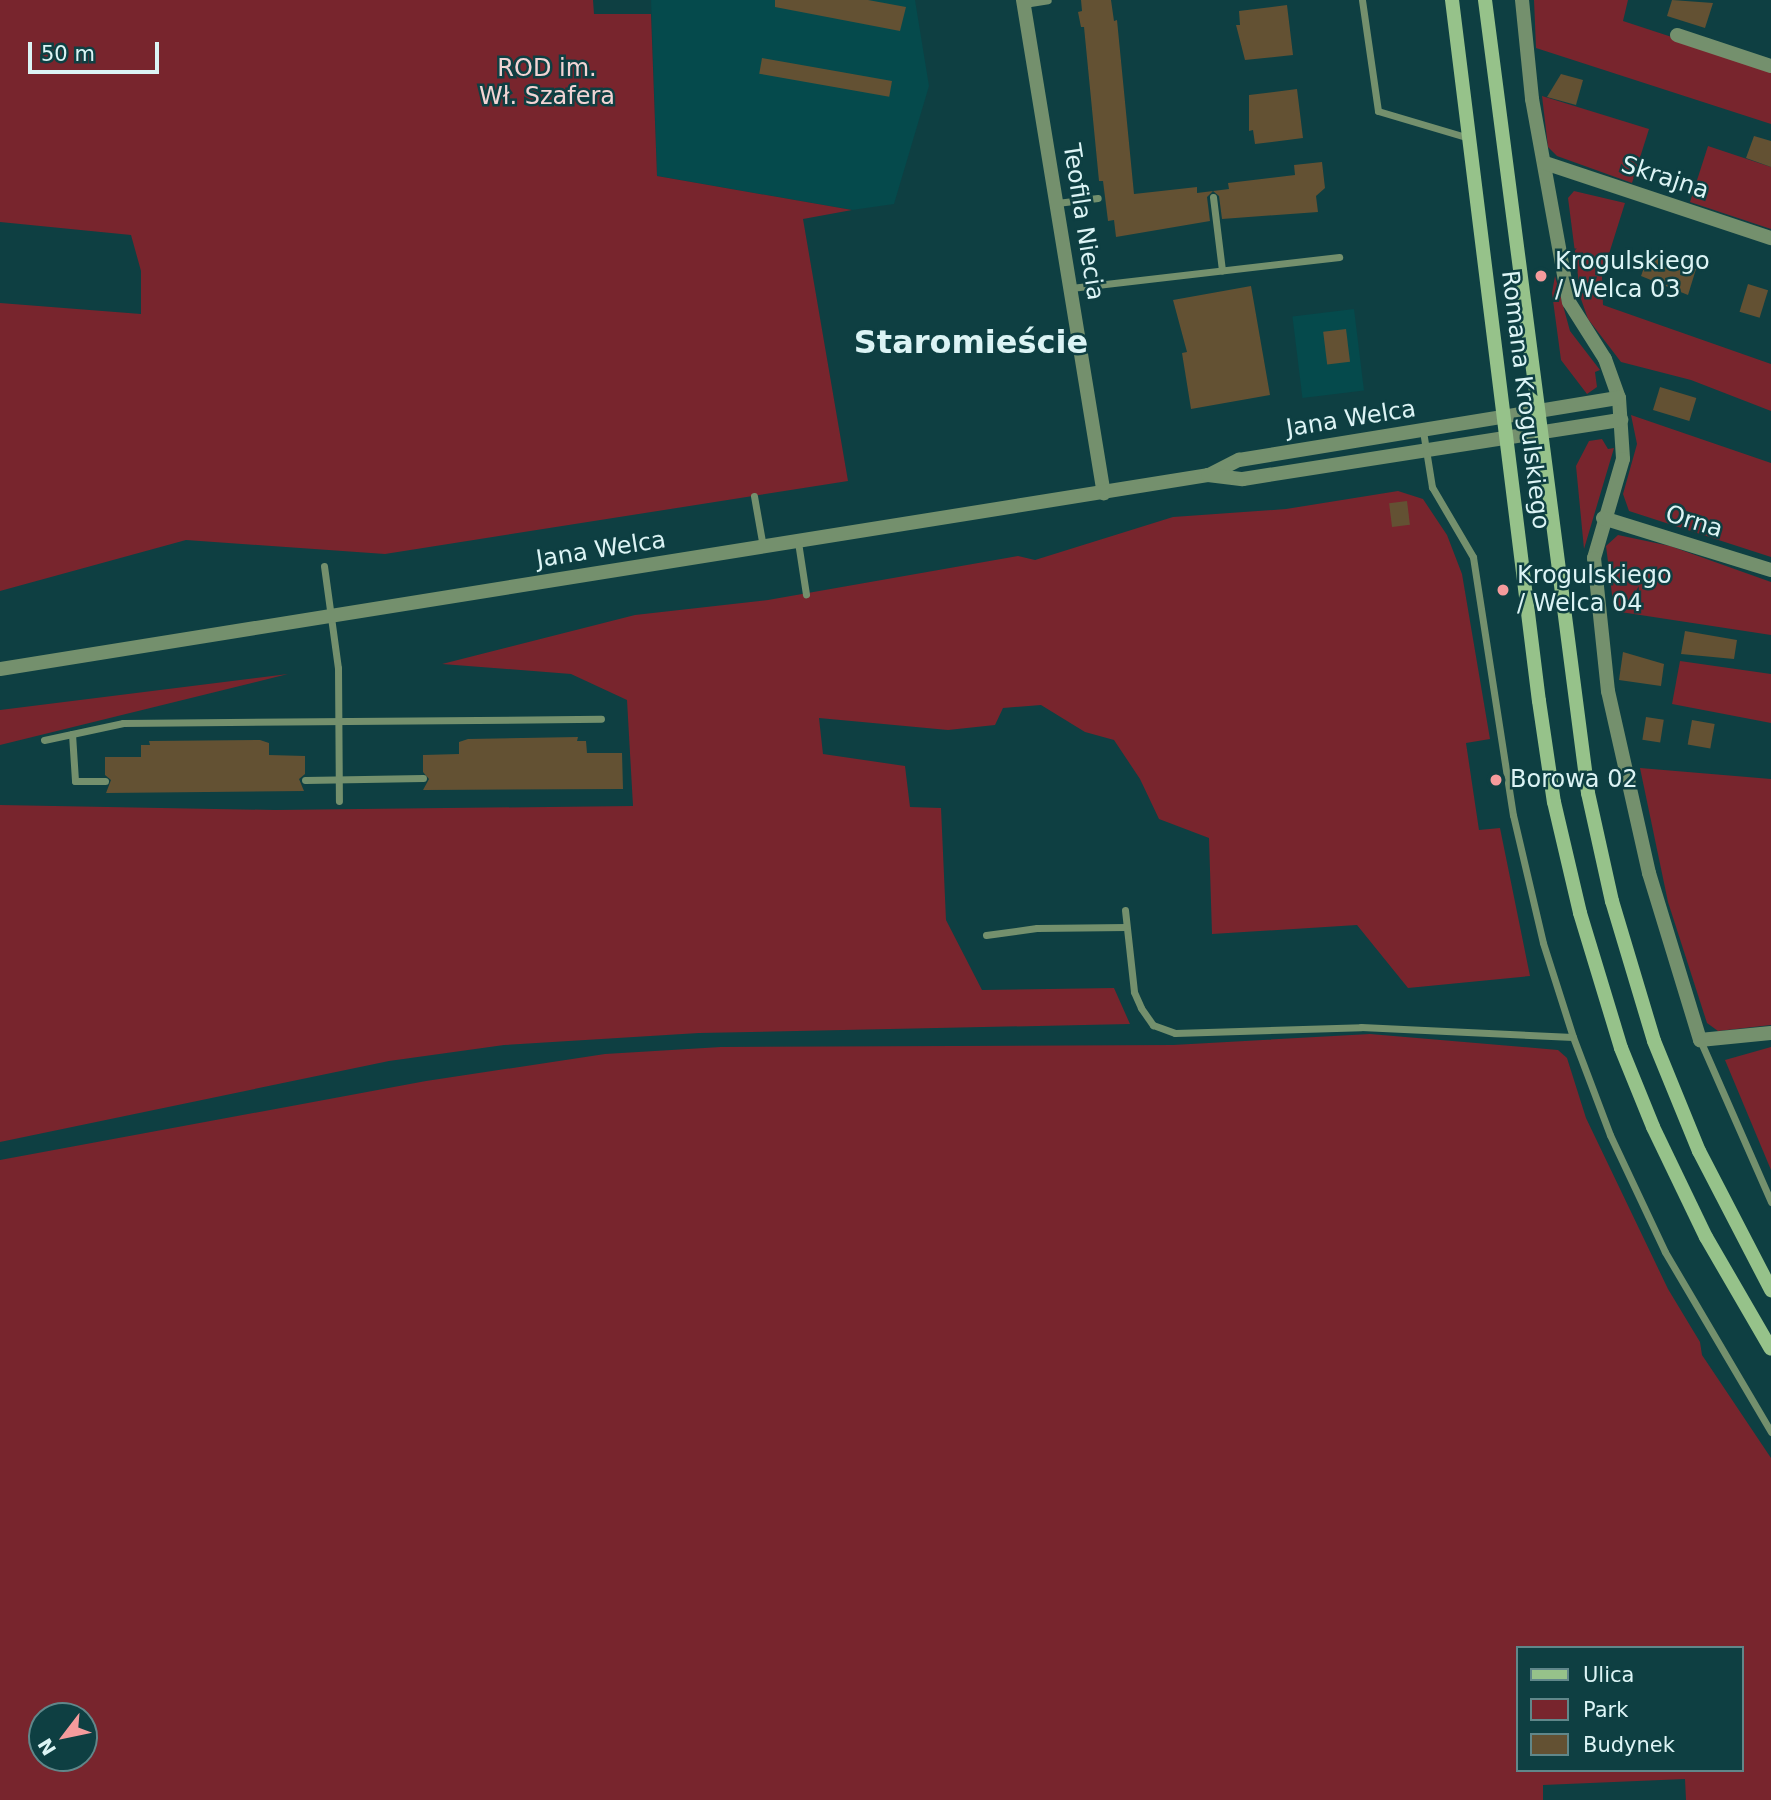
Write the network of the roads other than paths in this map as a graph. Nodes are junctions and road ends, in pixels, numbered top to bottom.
1 (1048, 0) edge
2 (1362, 0) edge
3 (1452, 0) edge
4 (1485, 0) edge
5 (1522, 0) edge
6 (1023, 2) edge
7 (1676, 36) dead end
8 (1771, 66) edge
9 (1469, 138) junction
10 (1545, 163) junction
11 (1213, 197) dead end
12 (1098, 198) dead end
13 (1056, 203) junction
14 (1771, 238) edge
15 (1339, 257) dead end
16 (1222, 270) junction
17 (1071, 288) junction
18 (1619, 398) junction
19 (1537, 412) junction
20 (1505, 417) junction
21 (1621, 420) junction
22 (1423, 431) junction
23 (1540, 435) junction
24 (1507, 439) junction
25 (1426, 451) junction
26 (1208, 475) junction
27 (1104, 493) junction
28 (754, 496) dead end
29 (1603, 518) junction
30 (798, 542) junction
31 (763, 548) junction
32 (324, 566) dead end
33 (1771, 570) edge
34 (806, 594) dead end
35 (332, 615) junction
36 (0, 669) edge
37 (601, 719) dead end
38 (338, 721) junction
39 (72, 734) junction
40 (44, 740) dead end
41 (423, 778) dead end
42 (305, 780) dead end
43 (338, 780) junction
44 (105, 781) dead end
45 (338, 801) dead end
46 (1125, 910) dead end
47 (1126, 927) junction
48 (986, 935) dead end
49 (1771, 1033) edge
50 (1573, 1037) junction
51 (1700, 1040) junction
52 (1771, 1202) edge
53 (1771, 1290) edge
54 (1771, 1349) edge
55 (1771, 1432) edge

1 - 6 lane
2 - 9 lane
3 - 9 main road, Romana Krogulskiego
4 - 19 main road, Romana Krogulskiego
5 - 10 street
6 - 13 street, Teofila Niecia
7 - 8 street
9 - 20 main road, Romana Krogulskiego
10 - 14 street, Skrajna
10 - 18 street
11 - 16 lane
12 - 13 lane
13 - 17 street, Teofila Niecia
15 - 16 lane
16 - 17 lane
17 - 27 street, Teofila Niecia
18 - 19 street, Jana Welca
18 - 21 street
19 - 20 street, Jana Welca
19 - 23 main road, Romana Krogulskiego
20 - 22 street, Jana Welca
20 - 24 main road, Romana Krogulskiego
21 - 23 street, Jana Welca
21 - 29 street
22 - 25 lane
22 - 26 street, Jana Welca
23 - 24 street, Jana Welca
23 - 53 main road, Romana Krogulskiego
24 - 25 street, Jana Welca
24 - 54 main road, Romana Krogulskiego
25 - 26 street, Jana Welca
25 - 50 lane
26 - 27 street, Jana Welca
27 - 30 street, Jana Welca
28 - 31 lane
29 - 33 street, Orna
29 - 51 street
30 - 31 street, Jana Welca
30 - 34 lane
31 - 35 street, Jana Welca
32 - 35 lane
35 - 36 street, Jana Welca
35 - 38 lane
37 - 38 lane
38 - 39 lane
38 - 43 lane
39 - 40 lane
39 - 44 lane
41 - 43 lane
42 - 43 lane
43 - 45 lane
46 - 47 lane
47 - 48 lane
47 - 50 lane
49 - 51 street
50 - 55 lane
51 - 52 lane

